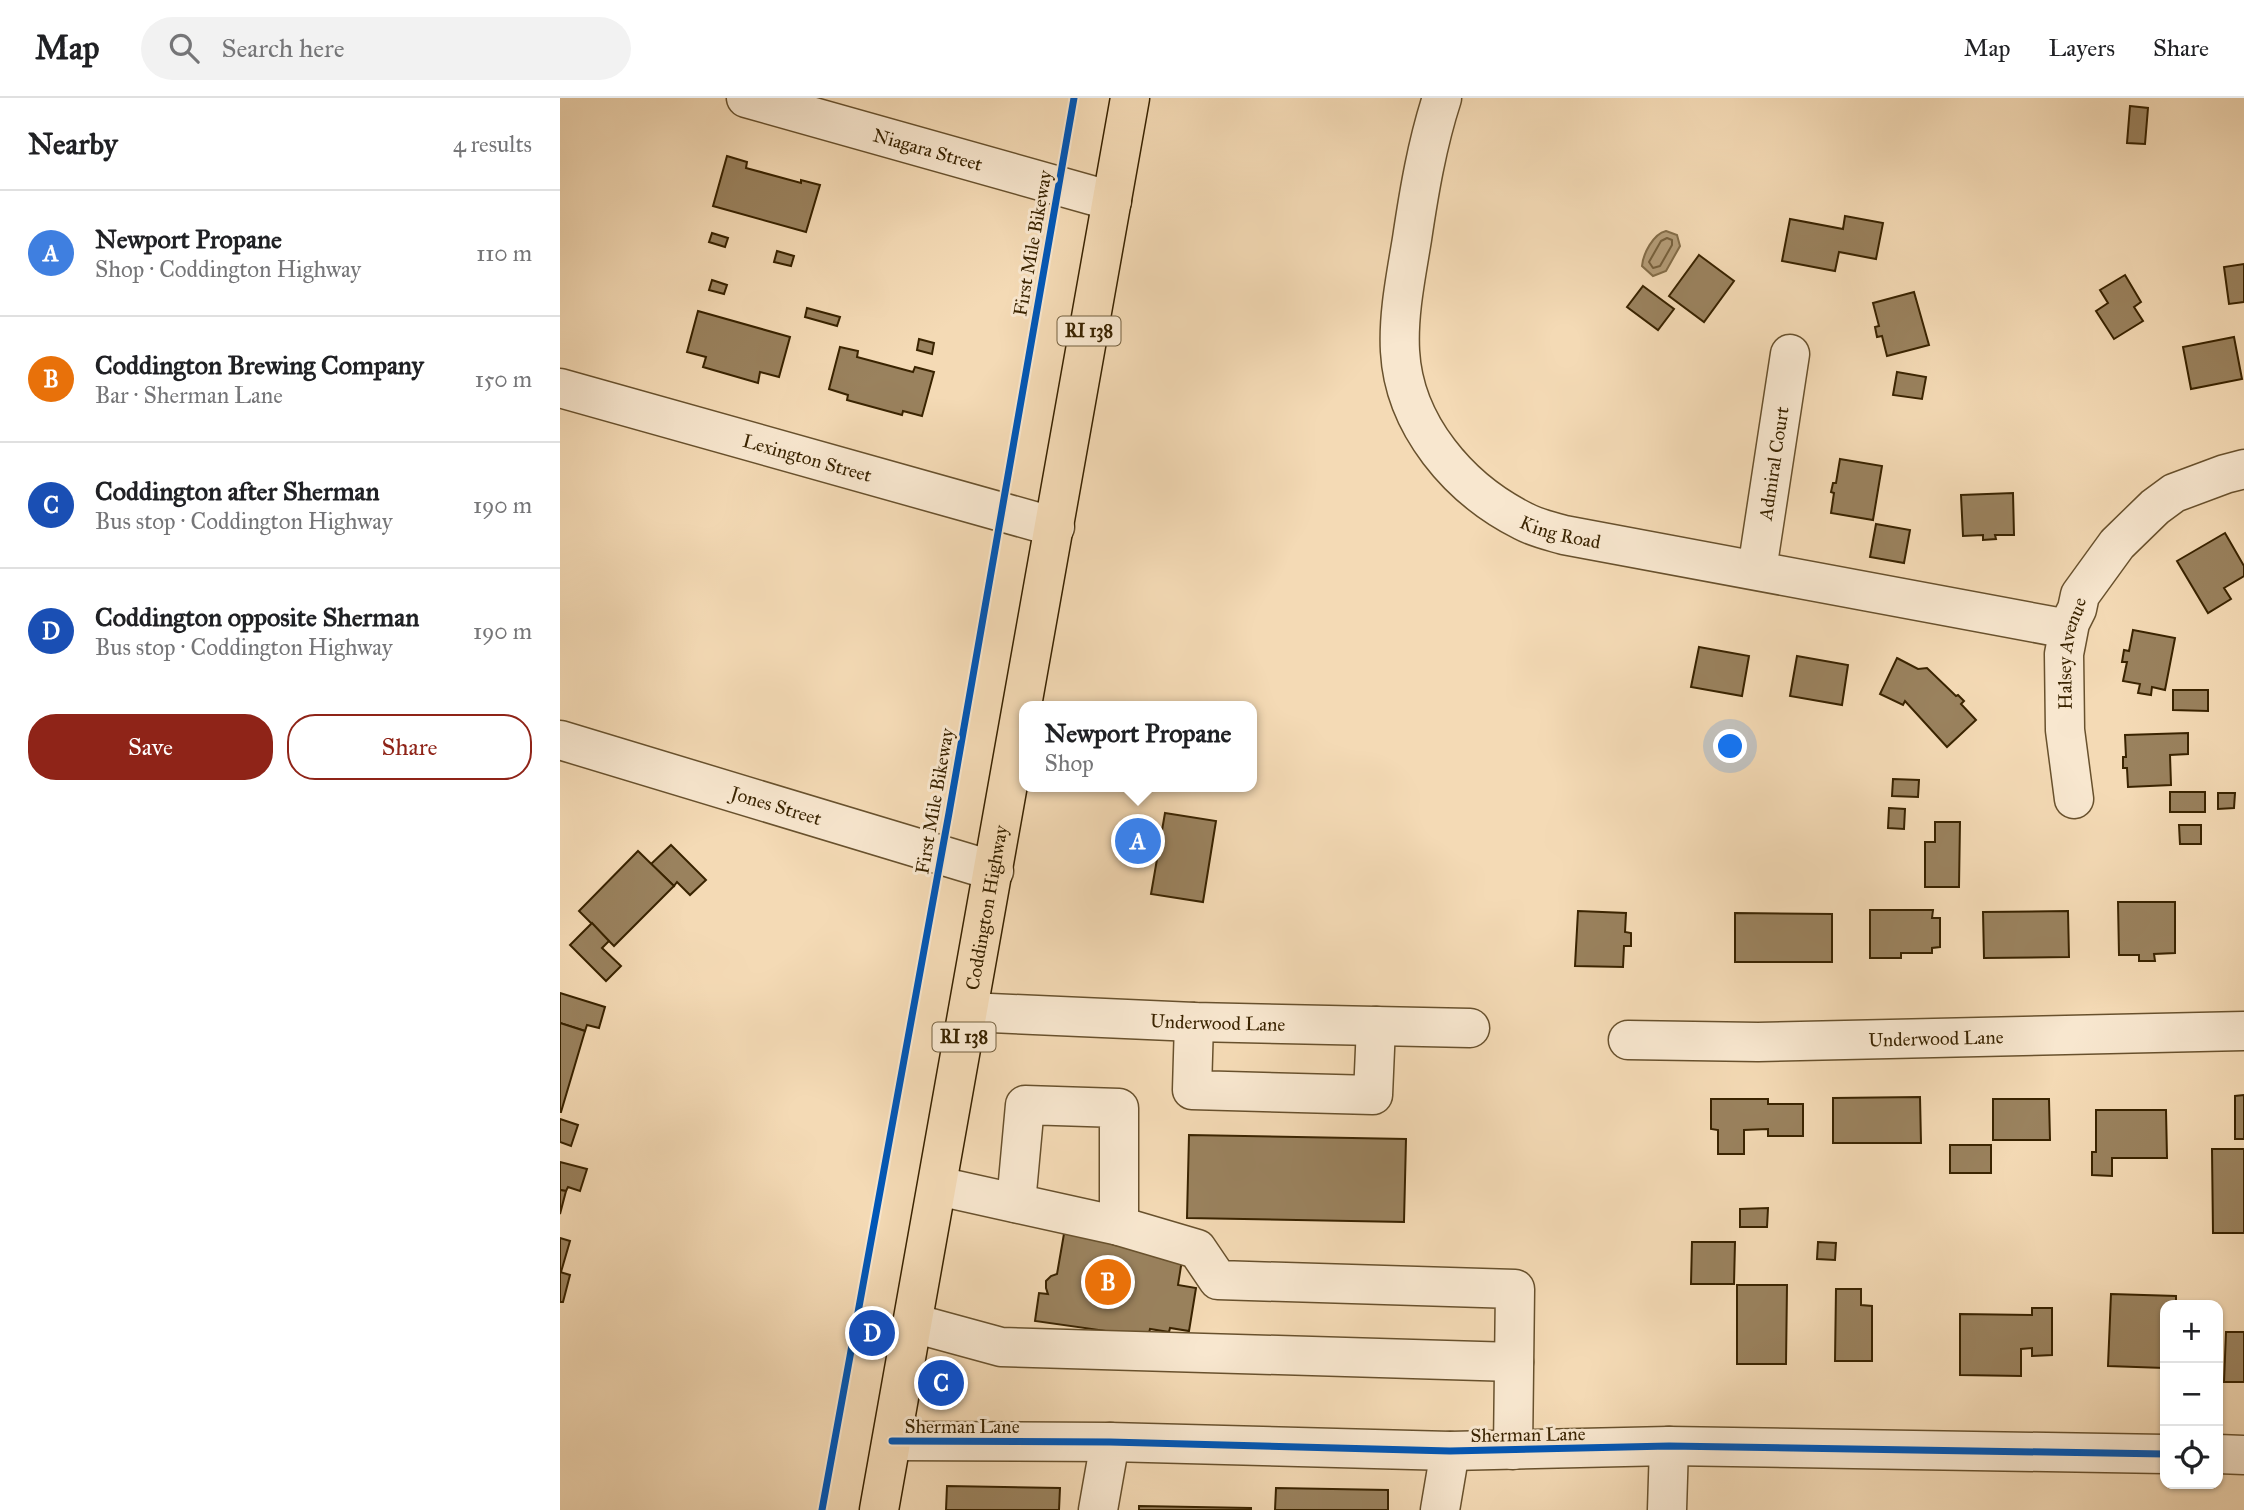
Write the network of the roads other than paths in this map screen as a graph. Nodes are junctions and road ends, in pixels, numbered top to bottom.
1 (746, 98) edge
2 (1130, 98) edge
3 (1441, 98) edge
4 (1112, 201) junction
5 (1790, 354) dead end
6 (560, 388) edge
7 (2244, 469) edge
8 (1055, 527) junction
9 (1757, 570) junction
10 (2068, 629) junction
11 (1024, 701) edge
12 (1019, 729) edge
13 (560, 740) edge
14 (2074, 799) dead end
15 (994, 870) junction
16 (968, 1012) junction
17 (1194, 1022) junction
18 (1376, 1026) junction
19 (1469, 1028) dead end
20 (2244, 1031) edge
21 (1628, 1040) dead end
22 (938, 1186) junction
23 (1016, 1203) junction
24 (1119, 1226) junction
25 (913, 1323) junction
26 (1514, 1362) junction
27 (892, 1441) junction
28 (1110, 1442) junction
29 (1669, 1446) junction
30 (1513, 1450) junction
31 (1450, 1451) junction
32 (2160, 1454) edge
33 (2223, 1454) edge
34 (2244, 1455) edge
35 (879, 1510) edge
36 (1098, 1510) edge
37 (1440, 1510) edge
38 (1667, 1510) edge

1 - 4 street, Niagara Street
2 - 4 highway, Coddington Highway / RI 138
3 - 9 street, King Road
4 - 8 highway, Coddington Highway / RI 138
5 - 9 street, Admiral Court
6 - 8 street, Lexington Street
7 - 10 street, Halsey Avenue
8 - 11 highway, Coddington Highway / RI 138
9 - 10 street, King Road
10 - 14 street, Halsey Avenue
12 - 15 highway, Coddington Highway / RI 138
13 - 15 street, Jones Street
15 - 16 highway, Coddington Highway / RI 138
16 - 17 street, Underwood Lane
16 - 22 highway, Coddington Highway / RI 138
17 - 18 street, Underwood Lane
17 - 18 street
18 - 19 street, Underwood Lane
20 - 21 street, Underwood Lane
22 - 23 street
22 - 25 highway, Coddington Highway / RI 138
23 - 24 street
23 - 24 street
24 - 26 street
25 - 26 street
25 - 27 highway, Coddington Highway / RI 138
26 - 30 street
27 - 28 street, Sherman Lane
27 - 35 highway, Coddington Highway / RI 138
28 - 31 street, Sherman Lane
28 - 36 street
29 - 30 street, Sherman Lane
29 - 32 street, Sherman Lane
29 - 38 street
30 - 31 street, Sherman Lane
31 - 37 street
33 - 34 street

